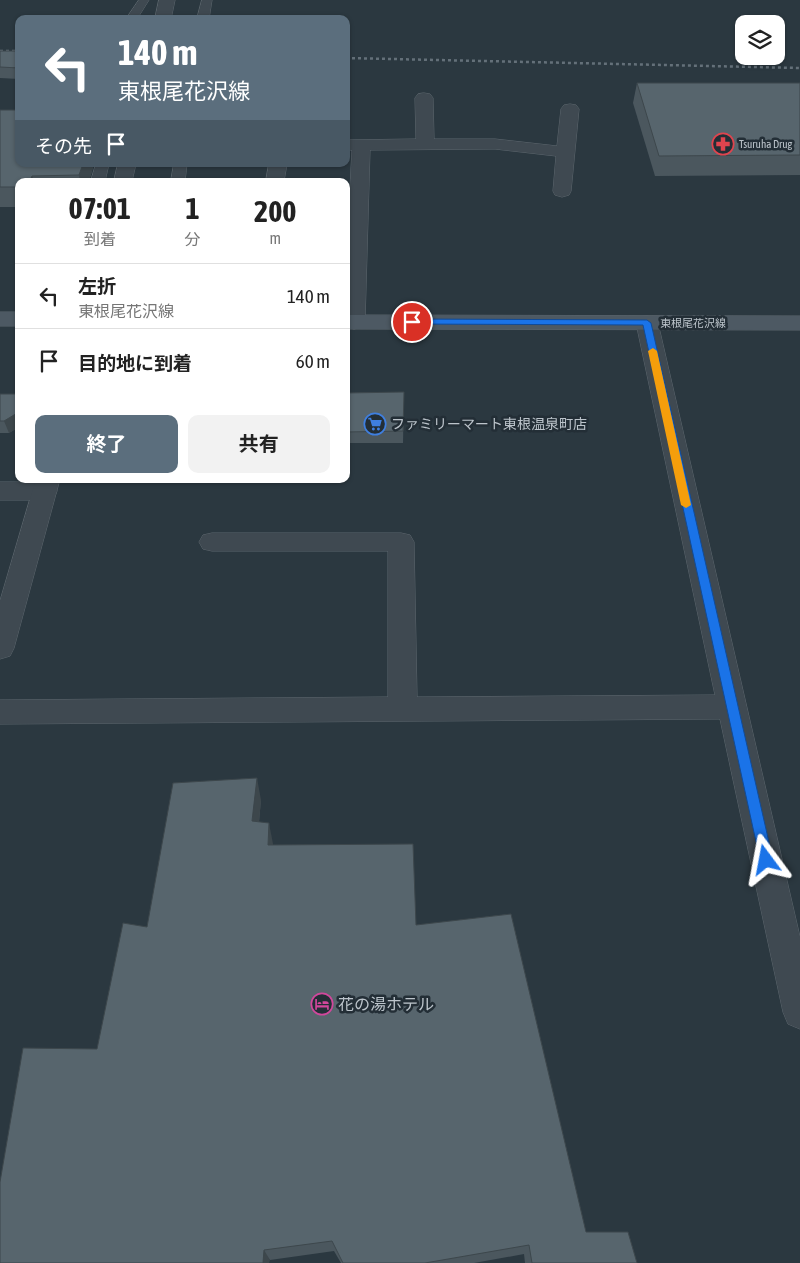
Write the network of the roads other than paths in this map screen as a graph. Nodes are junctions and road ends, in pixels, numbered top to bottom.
1 (144, 0) edge
2 (167, 0) edge
3 (206, 0) edge
4 (134, 15) edge
5 (164, 15) edge
6 (204, 15) edge
7 (424, 98) dead end
8 (570, 109) dead end
9 (425, 144) junction
10 (354, 145) edge
11 (565, 152) junction
12 (562, 191) dead end
13 (0, 319) edge
14 (15, 319) edge
15 (350, 322) edge
16 (647, 323) junction
17 (800, 323) edge
18 (46, 485) edge
19 (0, 491) edge
20 (212, 542) dead end
21 (0, 648) edge
22 (731, 707) junction
23 (403, 710) junction
24 (0, 712) edge
25 (790, 917) edge
26 (800, 1012) edge

1 - 4 lane
2 - 5 street
3 - 6 lane
7 - 9 street
8 - 11 street
9 - 10 street
9 - 11 street
10 - 15 street
11 - 12 street
13 - 14 main road
15 - 16 main road, 東根尾花沢線
16 - 17 main road, 東根尾花沢線
16 - 22 street
18 - 19 street
18 - 21 street
20 - 23 street
22 - 23 street
22 - 25 street
23 - 24 street
25 - 26 street

